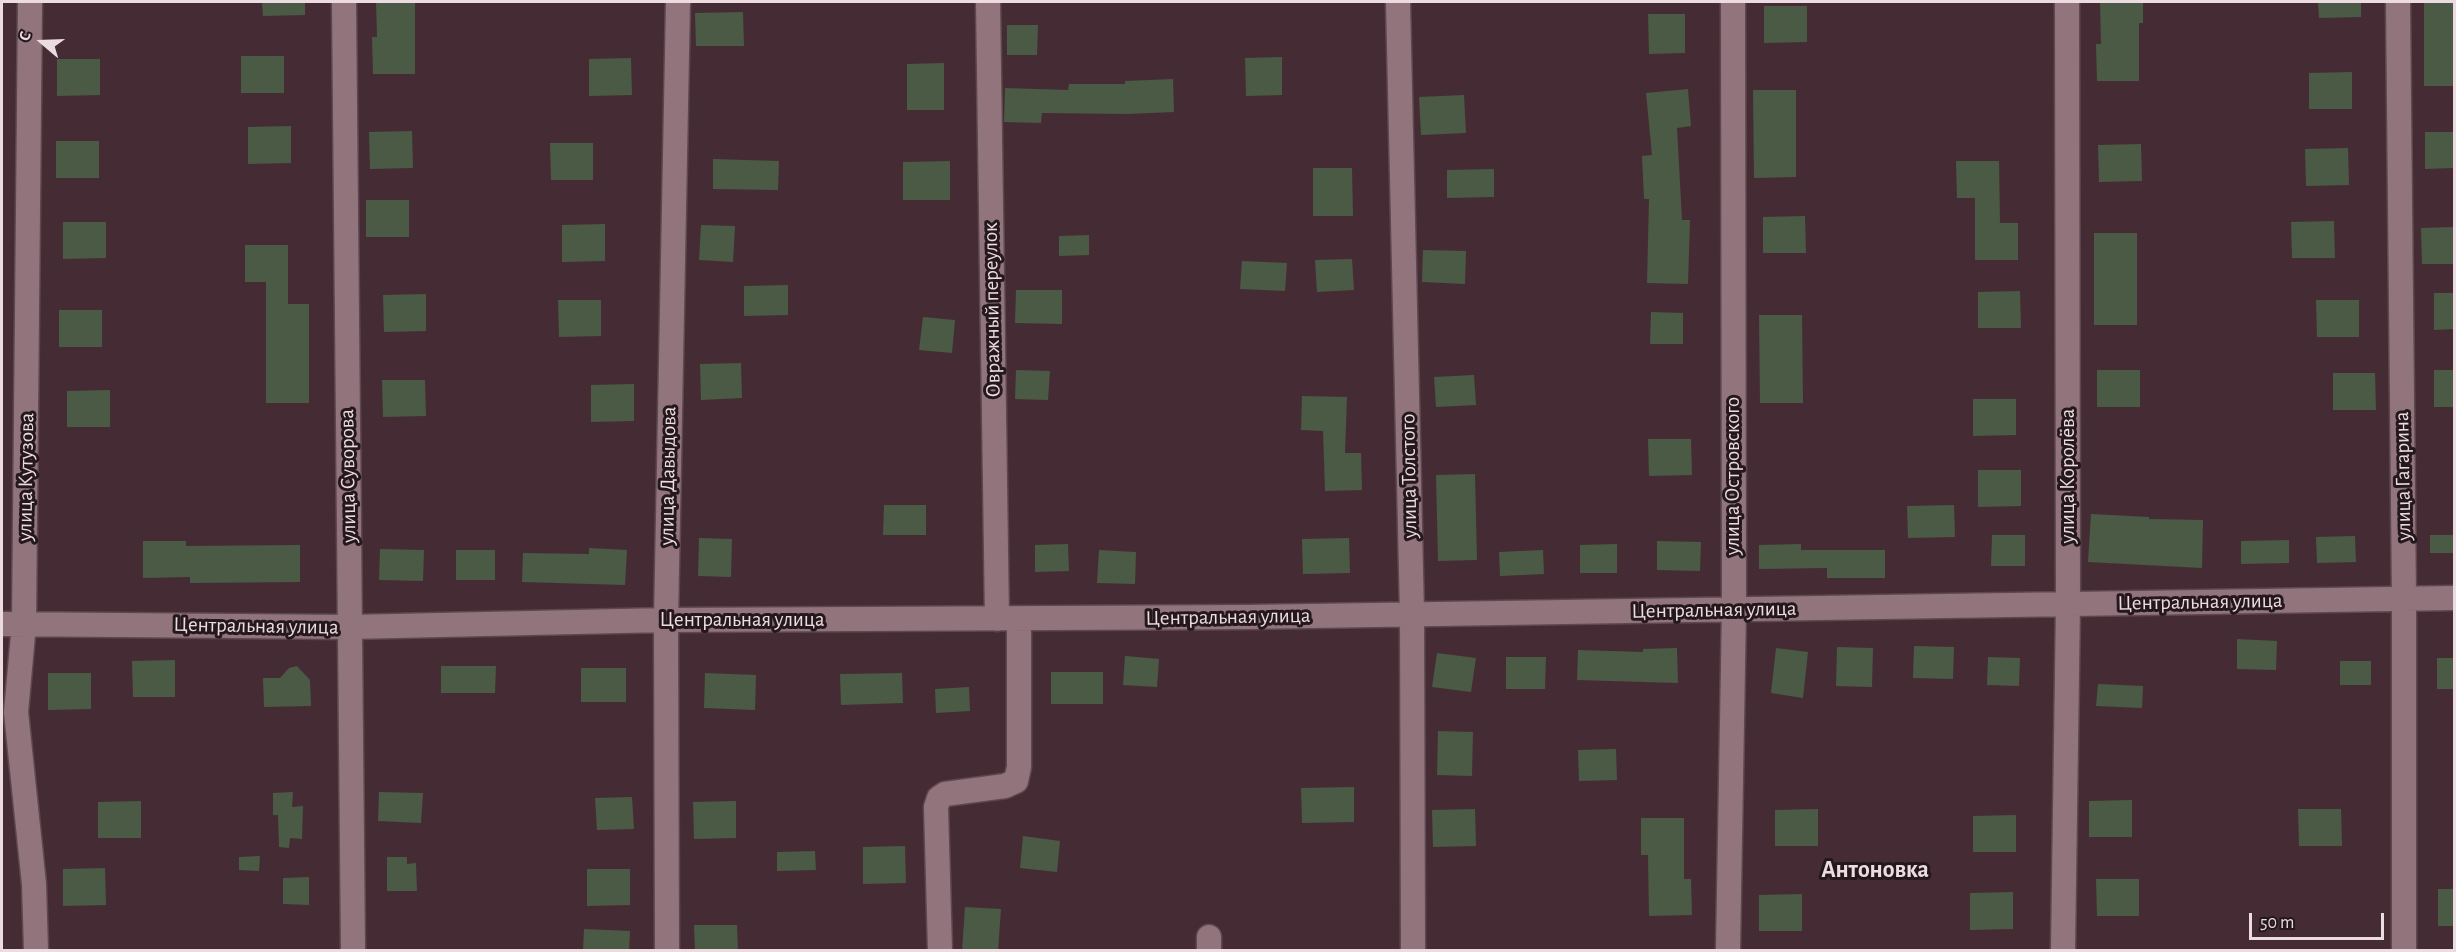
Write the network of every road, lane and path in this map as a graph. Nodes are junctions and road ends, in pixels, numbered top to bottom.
1 (30, 2) edge
2 (344, 2) edge
3 (678, 2) edge
4 (988, 2) edge
5 (1398, 2) edge
6 (1733, 2) edge
7 (2067, 2) edge
8 (2398, 2) edge
9 (2454, 598) edge
10 (2404, 599) junction
11 (2068, 604) junction
12 (1734, 609) junction
13 (1412, 614) junction
14 (1008, 619) junction
15 (666, 620) junction
16 (13, 624) edge
17 (350, 627) junction
18 (36, 951) edge
19 (353, 951) edge
20 (667, 951) edge
21 (940, 951) edge
22 (1413, 951) edge
23 (1728, 951) edge
24 (2063, 951) edge
25 (2404, 951) edge

1 - 16 street, улица Кутузова
2 - 17 street, улица Суворова
3 - 15 street, улица Давыдова
4 - 14 street, Овражный переулок
5 - 13 street, улица Толстого
6 - 12 street, улица Островского
7 - 11 street, улица Королёва
8 - 10 street, улица Гагарина
9 - 10 street, Центральная улица
10 - 11 street, Центральная улица
10 - 25 street, улица Гагарина
11 - 12 street, Центральная улица
11 - 24 street, улица Королёва
12 - 13 street, Центральная улица
12 - 23 street, улица Островского
13 - 14 street, Центральная улица
13 - 22 street, улица Толстого
14 - 15 street, Центральная улица
14 - 21 street, Овражный переулок
15 - 17 street, Центральная улица
15 - 20 street, улица Давыдова
16 - 17 street, Центральная улица
16 - 18 street, улица Кутузова
17 - 19 street, улица Суворова

